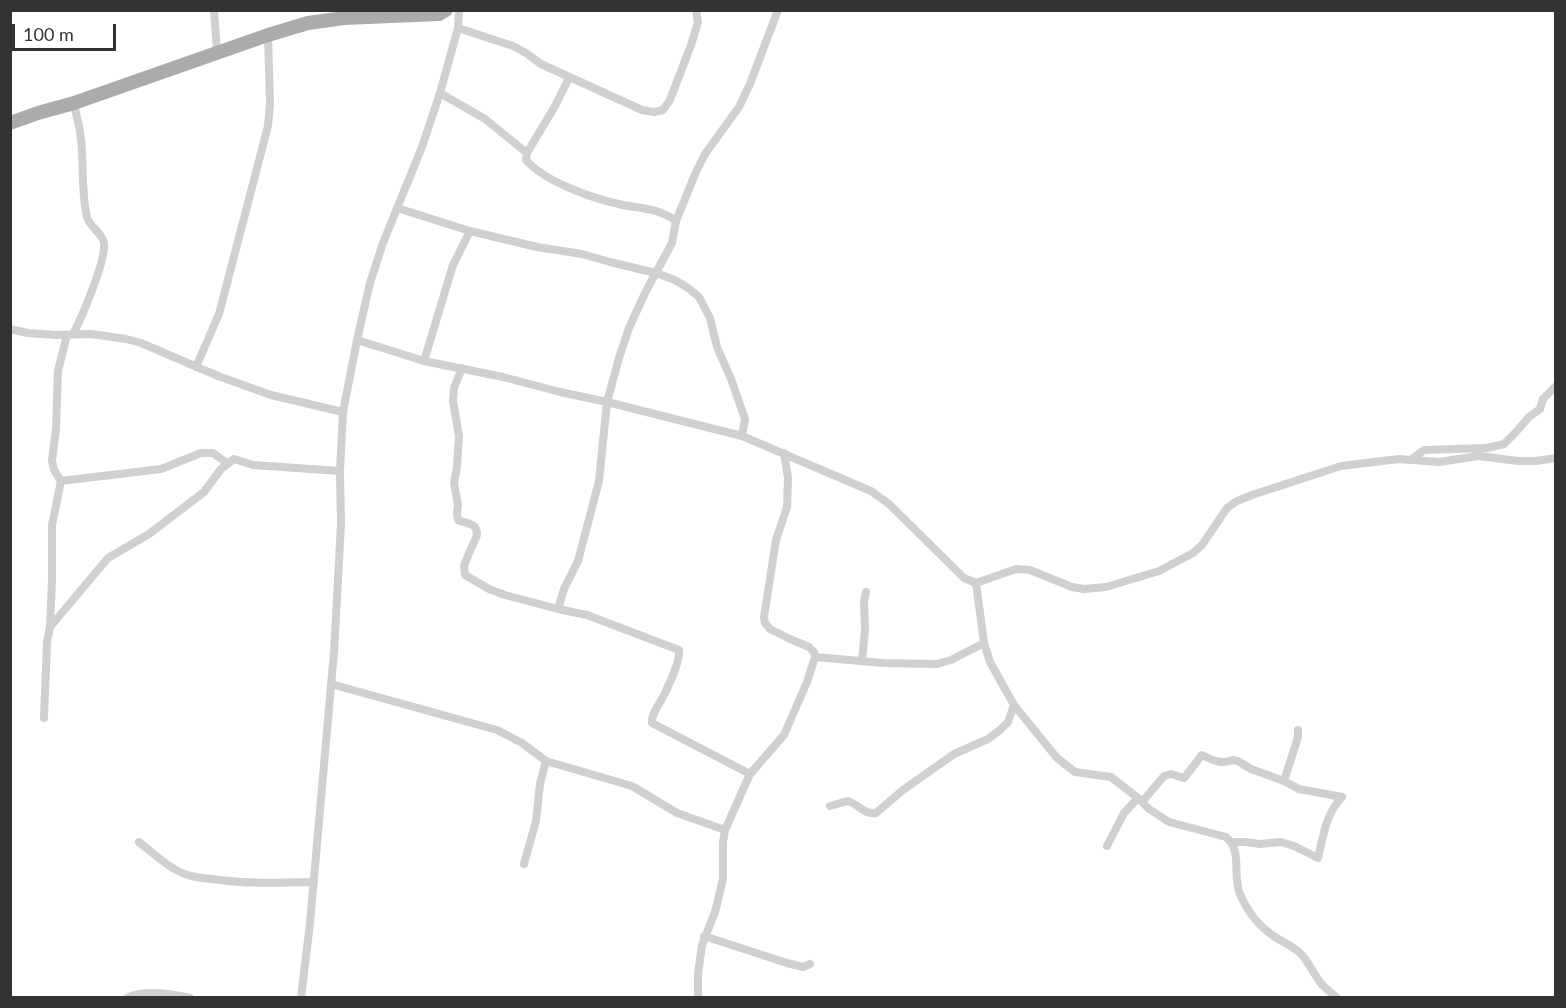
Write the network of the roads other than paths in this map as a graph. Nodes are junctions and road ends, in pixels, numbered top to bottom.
1 (214, 10) edge
2 (446, 10) edge
3 (459, 10) edge
4 (696, 10) edge
5 (778, 10) edge
6 (458, 28) junction
7 (268, 34) junction
8 (217, 52) junction
9 (569, 78) junction
10 (440, 93) junction
11 (74, 103) junction
12 (10, 123) edge
13 (527, 153) junction
14 (397, 208) junction
15 (676, 221) junction
16 (470, 231) junction
17 (656, 273) junction
18 (10, 329) edge
19 (70, 334) junction
20 (357, 340) junction
21 (424, 361) junction
22 (196, 368) junction
23 (462, 368) junction
24 (1556, 386) edge
25 (607, 402) junction
26 (343, 412) junction
27 (742, 436) junction
28 (784, 453) junction
29 (1556, 458) edge
30 (1412, 459) junction
31 (227, 463) junction
32 (340, 471) junction
33 (61, 482) junction
34 (976, 583) junction
35 (866, 592) dead end
36 (558, 609) junction
37 (51, 627) junction
38 (984, 643) junction
39 (815, 657) junction
40 (862, 661) junction
41 (331, 684) junction
42 (1014, 705) junction
43 (44, 718) dead end
44 (1298, 730) dead end
45 (546, 761) junction
46 (750, 774) junction
47 (1284, 781) junction
48 (1140, 800) junction
49 (830, 806) dead end
50 (725, 830) junction
51 (139, 842) dead end
52 (1232, 842) junction
53 (1107, 846) dead end
54 (524, 864) dead end
55 (314, 882) junction
56 (704, 936) junction
57 (810, 964) dead end
58 (127, 998) edge
59 (190, 998) edge
60 (301, 998) edge
61 (698, 998) edge
62 (1337, 998) edge

1 - 8 street
2 - 7 main road
3 - 6 street
4 - 9 street
5 - 15 street
6 - 9 street
6 - 10 street
7 - 8 main road
7 - 22 street
8 - 11 main road
9 - 13 street
10 - 13 street
10 - 14 street
11 - 12 main road
11 - 19 street
13 - 15 street
14 - 16 street
14 - 20 street
15 - 17 street
16 - 17 street
16 - 21 street
17 - 25 street
17 - 27 street
18 - 19 street
19 - 22 street
19 - 33 street
20 - 21 street
20 - 26 street
21 - 23 street
22 - 26 street
23 - 25 street
23 - 36 street
24 - 30 street
25 - 27 street
25 - 36 street
26 - 32 street
27 - 28 street
28 - 34 street
28 - 39 street
29 - 30 street
30 - 34 street
31 - 32 street
31 - 33 street
31 - 37 street
32 - 41 street
33 - 37 street
34 - 38 street
35 - 40 street
36 - 46 street
37 - 43 street
38 - 40 street
38 - 42 street
39 - 40 street
39 - 46 street
41 - 45 street
41 - 55 street
42 - 48 street
42 - 49 street
44 - 47 street
45 - 50 street
45 - 54 street
46 - 50 street
47 - 48 street
47 - 52 street
48 - 52 street
48 - 53 street
50 - 56 street
51 - 55 street
52 - 62 street
55 - 60 street
56 - 57 street
56 - 61 street
58 - 59 street

